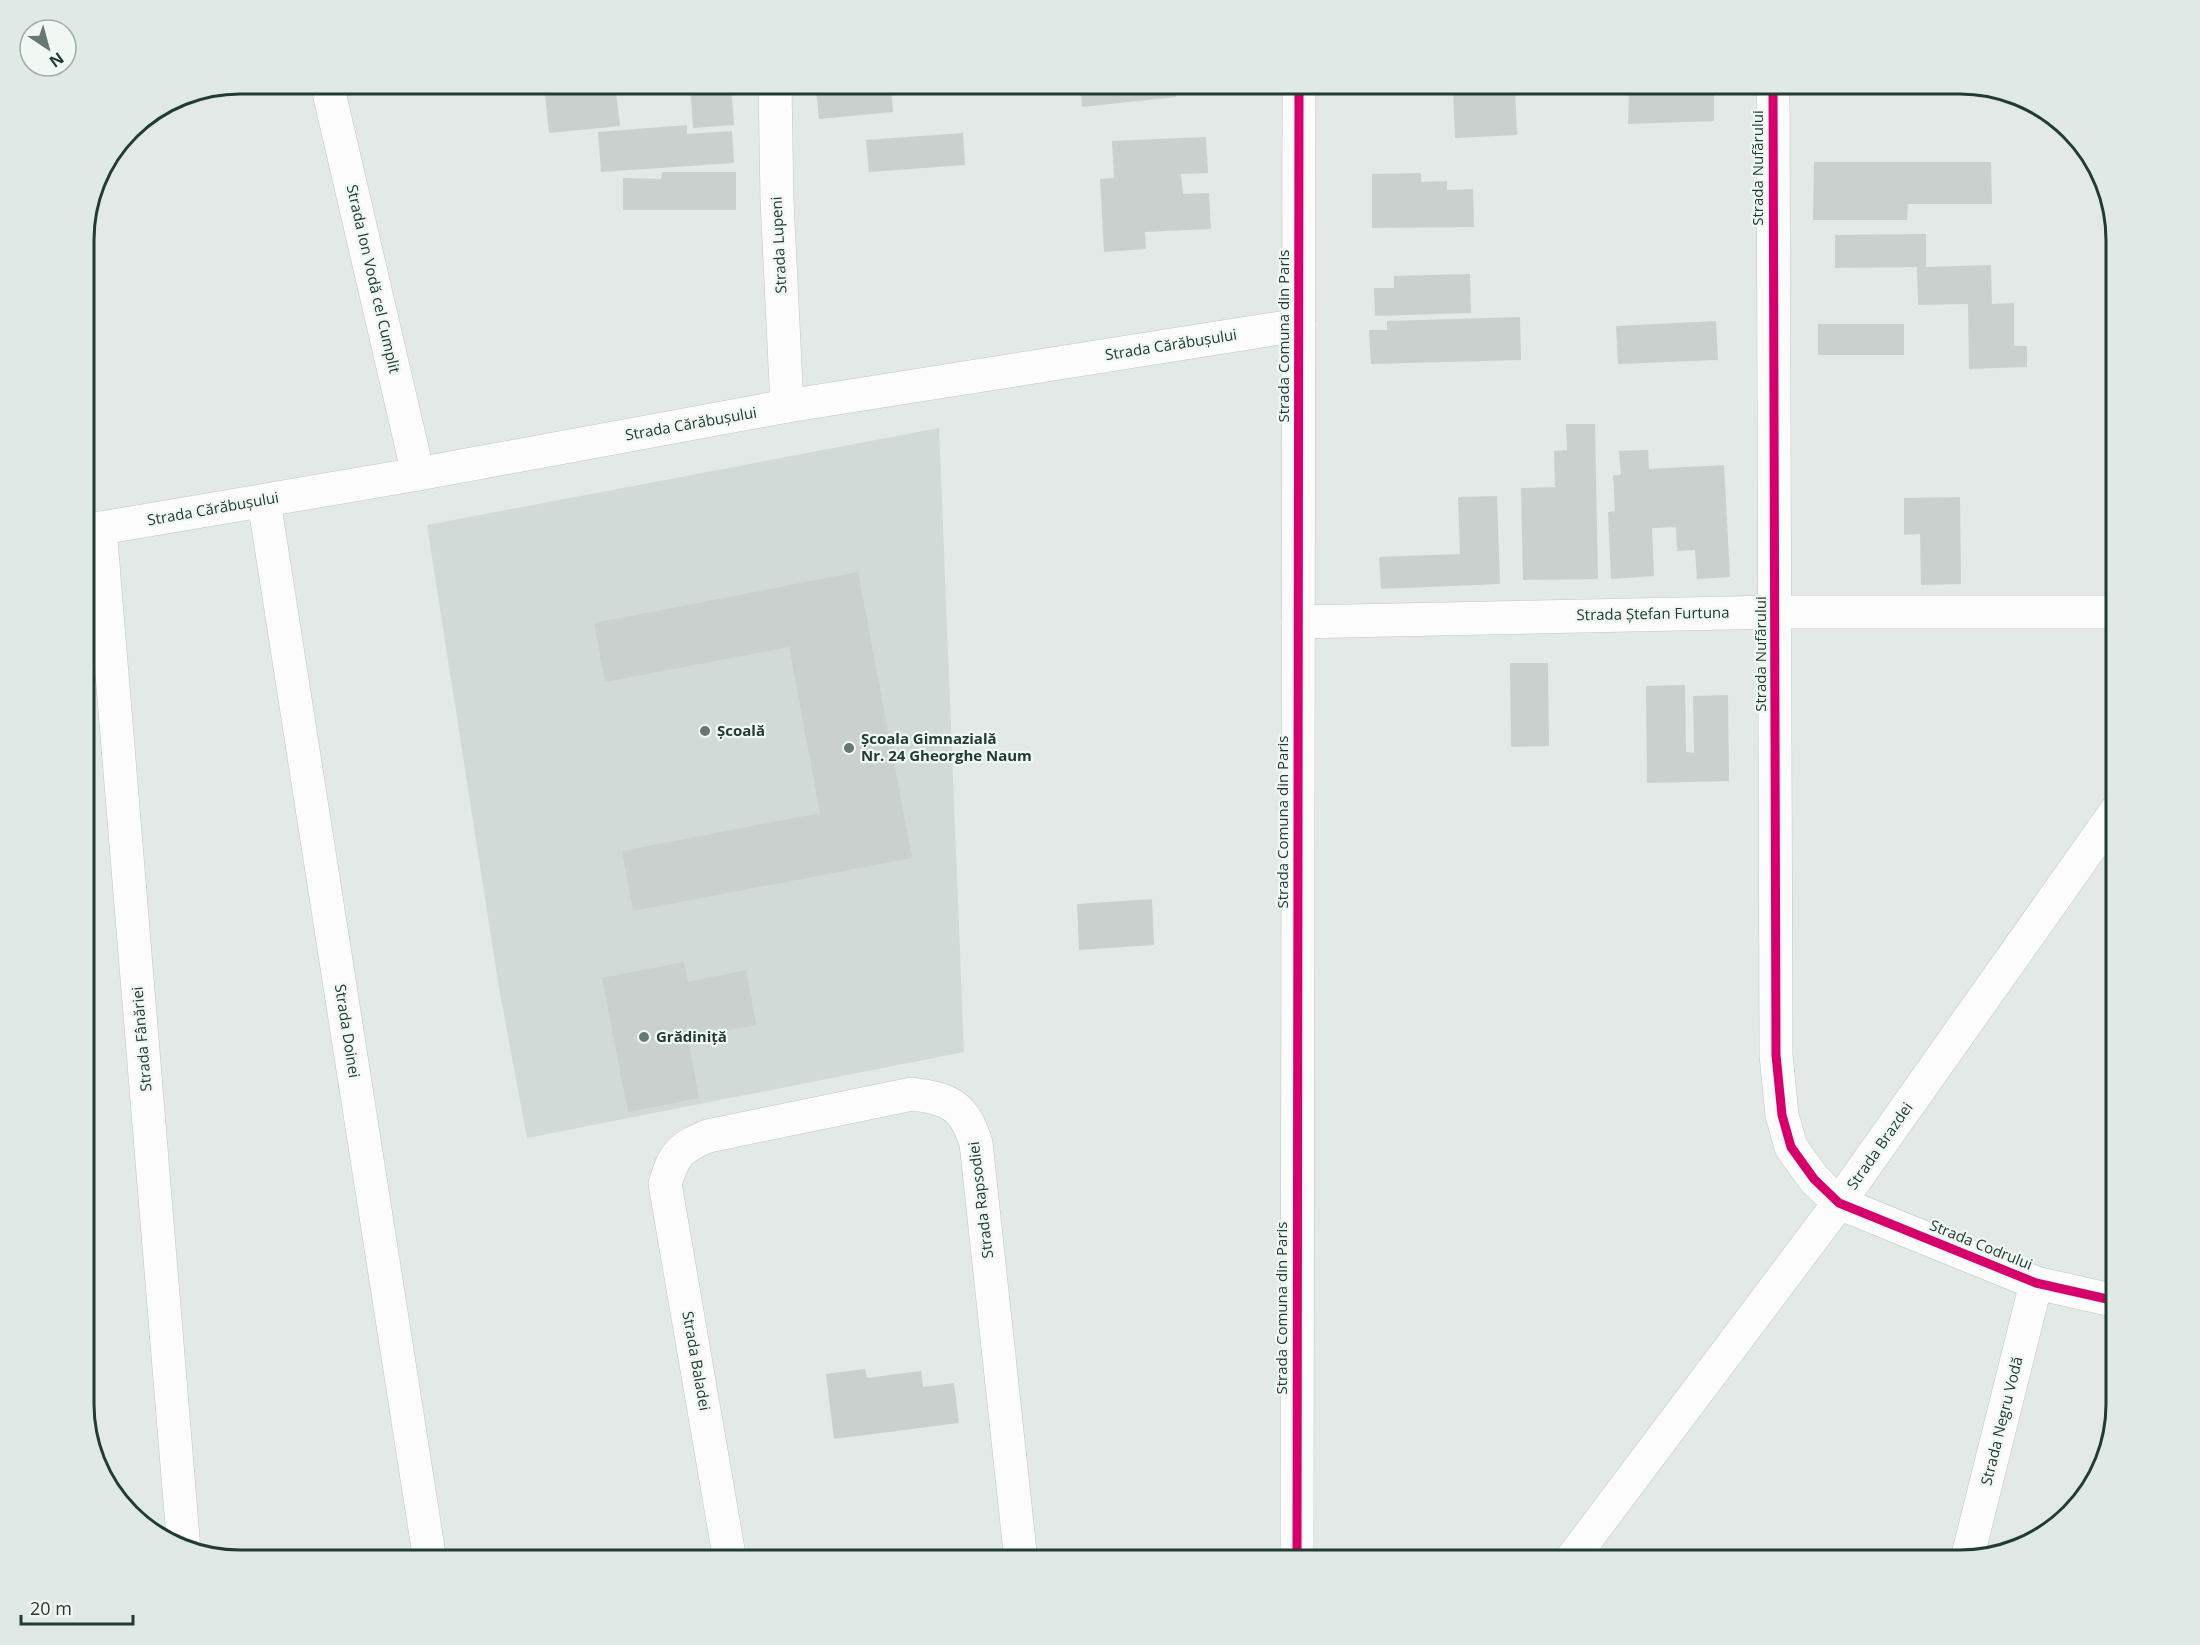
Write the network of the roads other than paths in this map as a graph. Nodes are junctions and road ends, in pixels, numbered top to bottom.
1 (1299, 94) edge
2 (1773, 94) edge
3 (330, 95) edge
4 (776, 95) edge
5 (1299, 325) junction
6 (787, 406) junction
7 (418, 474) junction
8 (264, 501) junction
9 (95, 529) edge
10 (95, 563) edge
11 (1776, 612) junction
12 (2106, 612) edge
13 (1298, 622) junction
14 (2106, 825) edge
15 (672, 1161) joint
16 (1839, 1203) junction
17 (2036, 1283) junction
18 (2106, 1299) edge
19 (183, 1538) edge
20 (428, 1550) edge
21 (728, 1550) edge
22 (1020, 1550) edge
23 (1297, 1550) edge
24 (1578, 1550) edge
25 (1969, 1550) edge

1 - 5 street, Strada Comuna din Paris
2 - 11 street, Strada Nufărului
3 - 7 street, Strada Ion Vodă cel Cumplit
4 - 6 street, Strada Lupeni
5 - 6 street, Strada Cărăbușului
5 - 13 street, Strada Comuna din Paris
6 - 7 street, Strada Cărăbușului
7 - 8 street, Strada Cărăbușului
8 - 9 street, Strada Cărăbușului
8 - 20 street, Strada Doinei
10 - 19 street, Strada Fânăriei
11 - 12 street, Strada Ștefan Furtuna
11 - 13 street, Strada Ștefan Furtuna
11 - 16 street, Strada Nufărului
13 - 23 street, Strada Comuna din Paris
14 - 16 street, Strada Brazdei
15 - 21 street, Strada Baladei
15 - 22 street, Strada Rapsodiei
16 - 17 street, Strada Codrului
16 - 24 street, Strada Brazdei
17 - 18 street, Strada Codrului
17 - 25 street, Strada Negru Vodă

